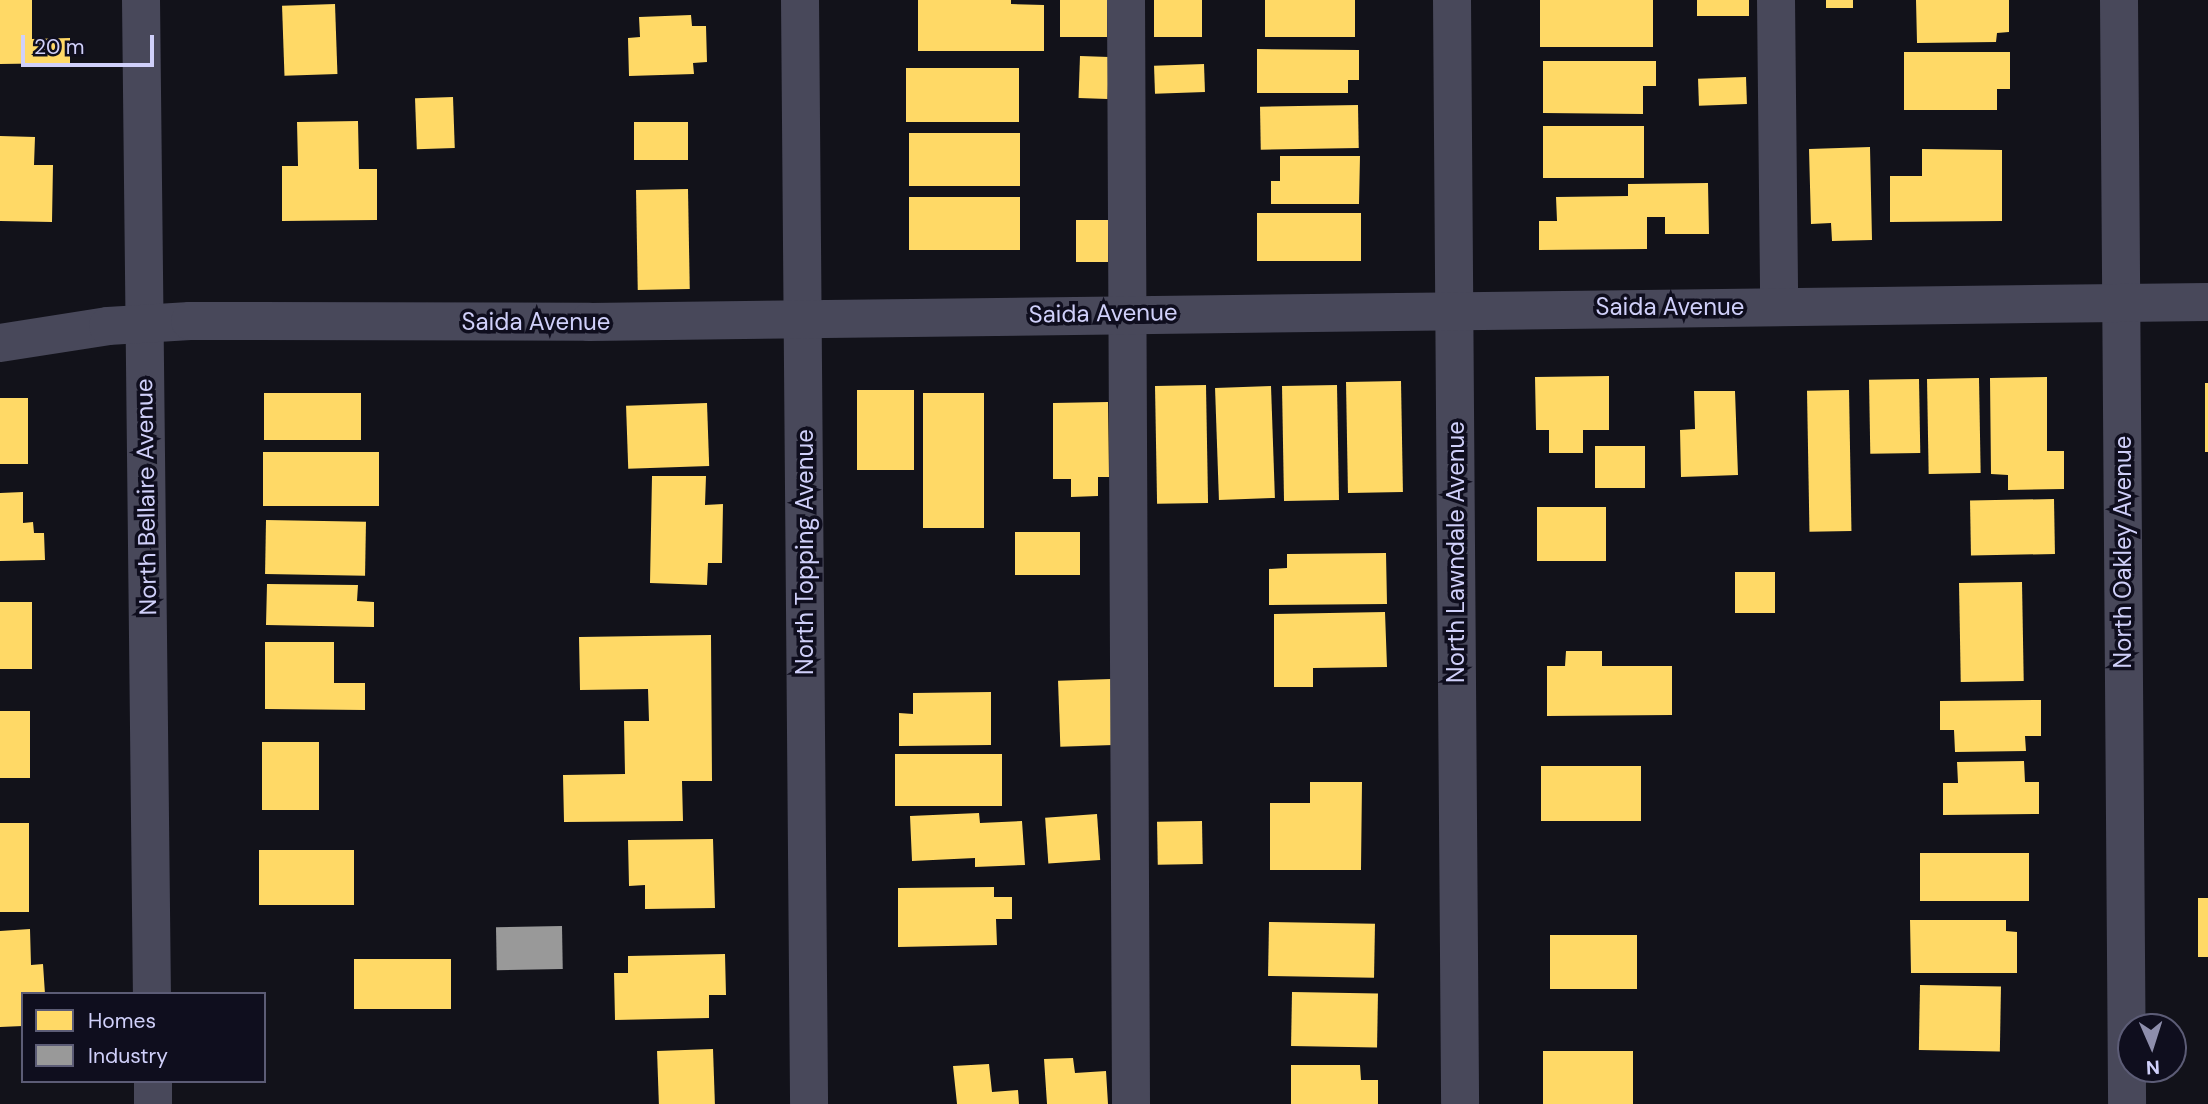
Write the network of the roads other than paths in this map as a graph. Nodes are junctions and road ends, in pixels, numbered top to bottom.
1 (141, 0) edge
2 (800, 0) edge
3 (1126, 0) edge
4 (1452, 0) edge
5 (1776, 0) edge
6 (2119, 0) edge
7 (2208, 302) edge
8 (2121, 303) junction
9 (1779, 307) junction
10 (1454, 310) junction
11 (1125, 313) junction
12 (803, 316) junction
13 (144, 322) junction
14 (0, 343) edge
15 (152, 992) edge
16 (153, 1083) edge
17 (153, 1104) edge
18 (809, 1104) edge
19 (1131, 1104) edge
20 (1461, 1104) edge
21 (2126, 1104) edge

1 - 13 street, North Bellaire Avenue
2 - 12 street, North Topping Avenue
3 - 11 street
4 - 10 street, North Lawndale Avenue
5 - 9 street
6 - 8 street, North Oakley Avenue
7 - 8 street, Saida Avenue
8 - 9 street, Saida Avenue
8 - 21 street, North Oakley Avenue
9 - 10 street, Saida Avenue
10 - 11 street, Saida Avenue
10 - 20 street, North Lawndale Avenue
11 - 12 street, Saida Avenue
11 - 19 street
12 - 13 street, Saida Avenue
12 - 18 street, North Topping Avenue
13 - 14 street, Saida Avenue
13 - 15 street, North Bellaire Avenue
16 - 17 street

